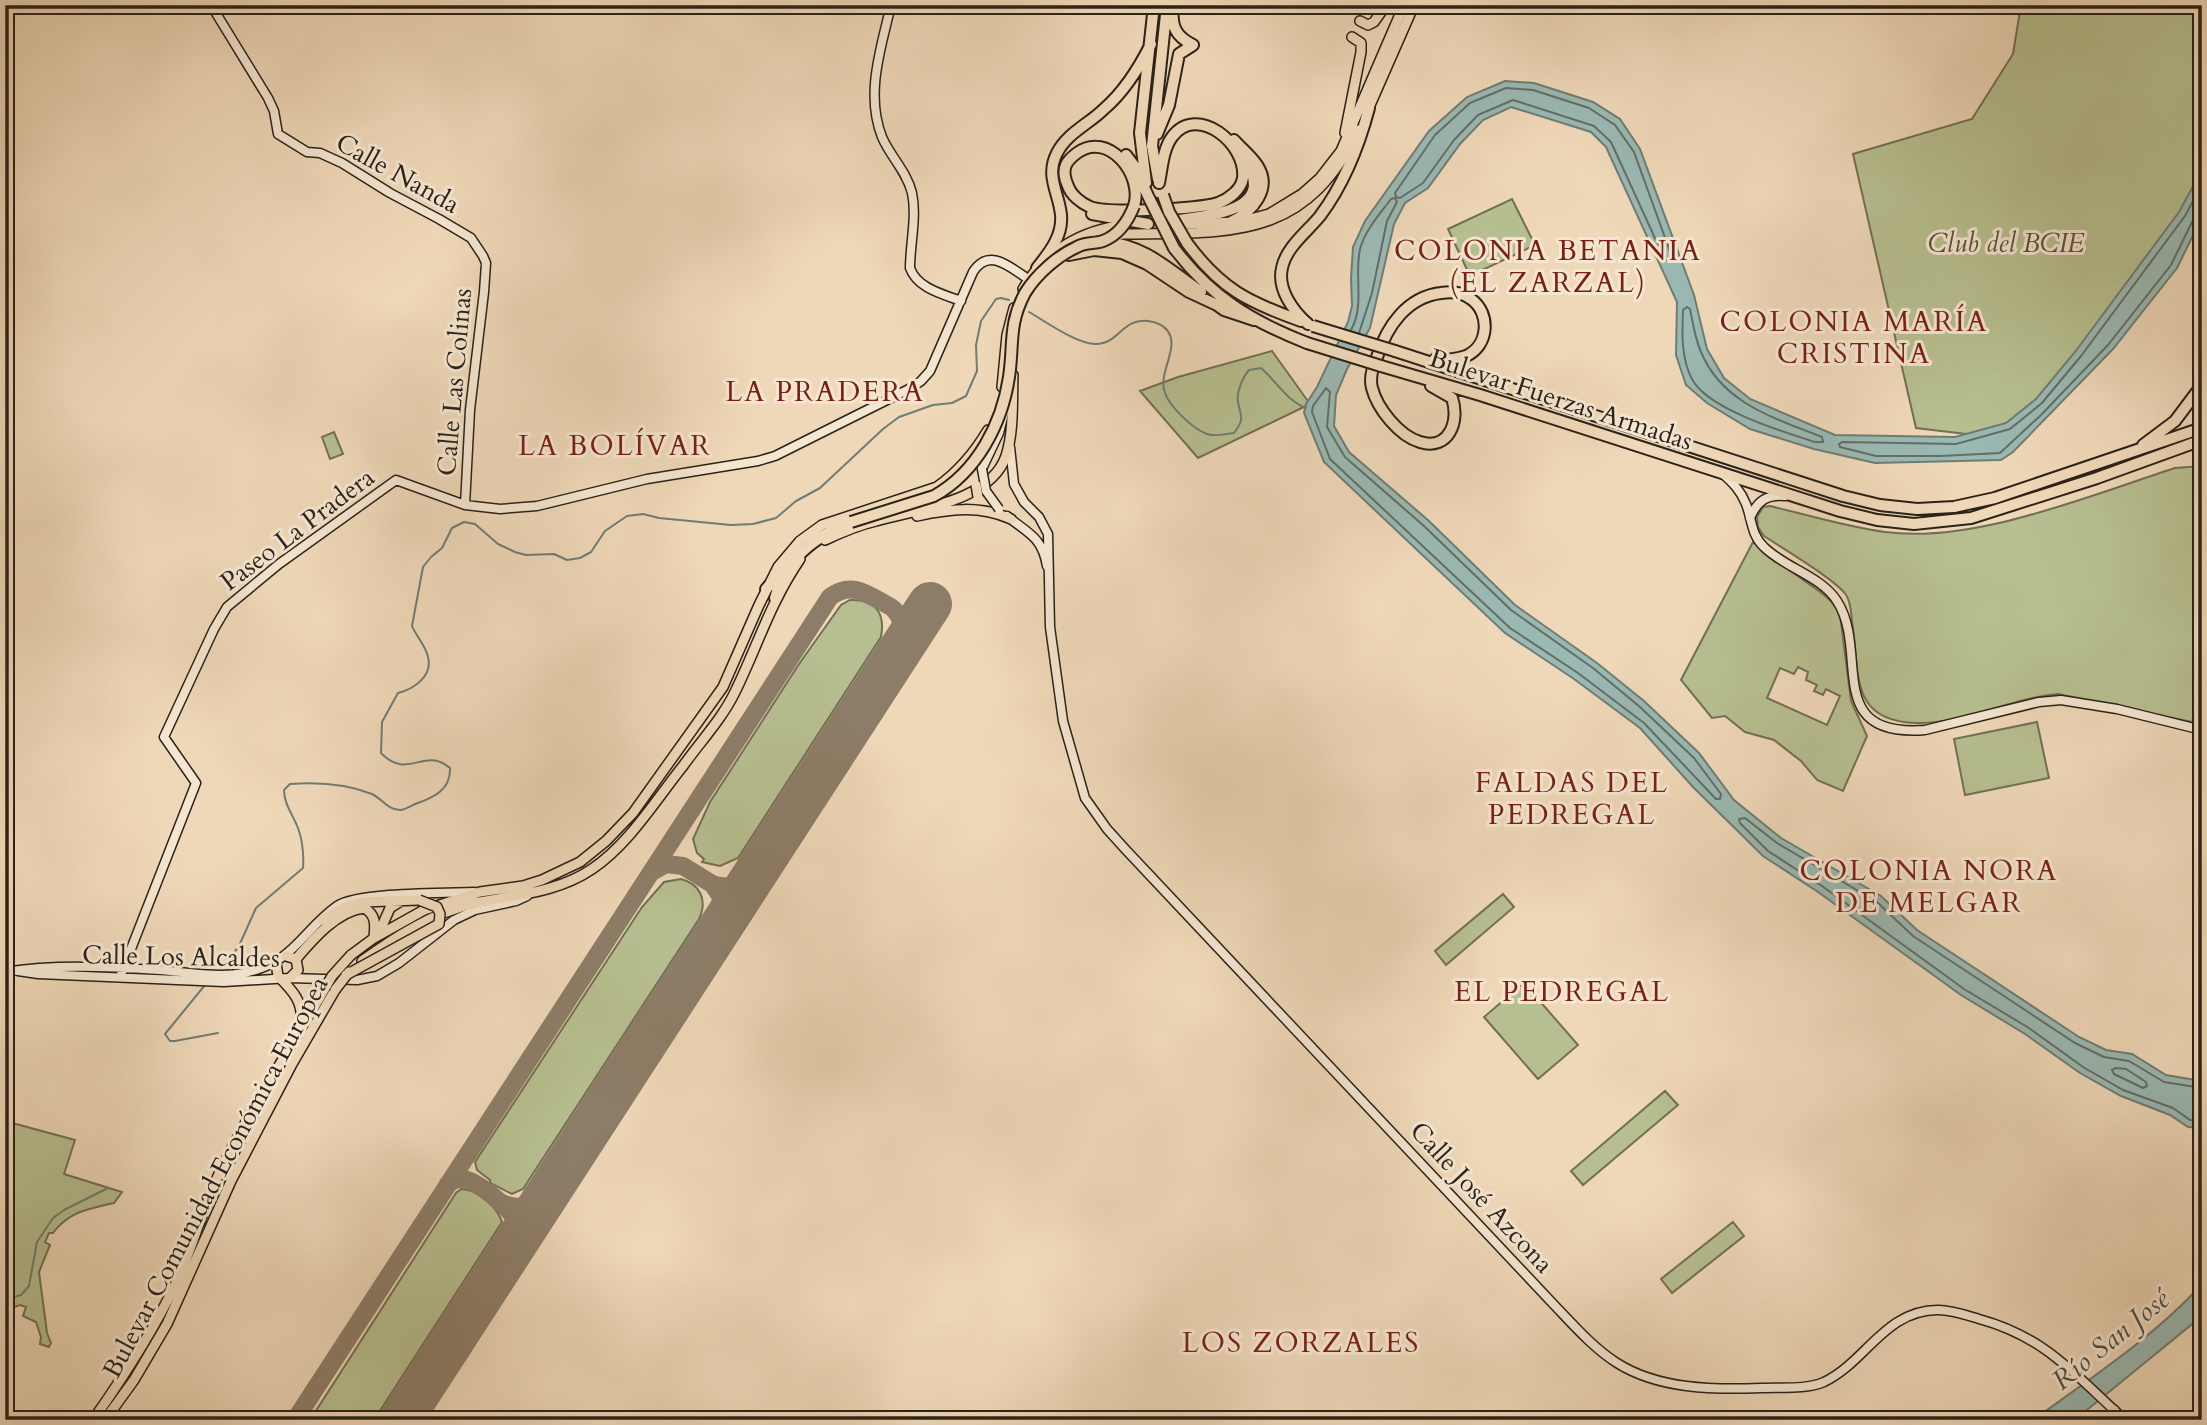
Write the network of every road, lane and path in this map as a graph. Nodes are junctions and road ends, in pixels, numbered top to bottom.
1 (211, 5) edge
2 (891, 5) edge
3 (1154, 5) edge
4 (1167, 5) edge
5 (1173, 5) edge
6 (1386, 5) edge
7 (1404, 5) edge
8 (1414, 5) edge
9 (1360, 21) dead end
10 (1352, 37) dead end
11 (1151, 44) junction
12 (1369, 108) junction
13 (1153, 146) junction
14 (1341, 151) junction
15 (1237, 153) junction
16 (1158, 180) junction
17 (1149, 197) junction
18 (1231, 222) junction
19 (1148, 224) junction
20 (1164, 224) junction
21 (1102, 241) junction
22 (1069, 255) junction
23 (486, 263) joint
24 (1037, 268) junction
25 (1028, 279) junction
26 (961, 301) junction
27 (1217, 305) junction
28 (1254, 320) junction
29 (1311, 325) junction
30 (1424, 360) junction
31 (1006, 361) junction
32 (1383, 367) junction
33 (2202, 385) edge
34 (2202, 428) edge
35 (1010, 440) junction
36 (2202, 440) edge
37 (2134, 451) junction
38 (1723, 474) junction
39 (940, 485) junction
40 (1797, 498) junction
41 (465, 505) junction
42 (962, 508) junction
43 (1750, 518) junction
44 (1011, 519) junction
45 (873, 521) junction
46 (786, 568) junction
47 (1048, 580) junction
48 (766, 589) junction
49 (775, 598) junction
50 (2202, 730) edge
51 (480, 892) junction
52 (530, 894) junction
53 (402, 900) junction
54 (323, 920) junction
55 (376, 937) junction
56 (291, 957) junction
57 (276, 963) junction
58 (5, 972) edge
59 (122, 973) junction
60 (346, 975) junction
61 (286, 979) junction
62 (300, 1034) junction
63 (2112, 1412) edge
64 (93, 1420) edge
65 (105, 1420) edge
66 (2125, 1420) edge

1 - 23 street, Calle Nanda
2 - 26 street
3 - 11 highway, Bulevar Fuerzas Armadas
4 - 13 highway, Bulevar Fuerzas Armadas
5 - 13 highway
6 - 9 main road
7 - 14 main road, Bulevar Comunidad Económica Europea
8 - 12 main road, Bulevar Comunidad Económica Europea
10 - 14 main road
11 - 17 highway, Bulevar Fuerzas Armadas
11 - 24 highway
12 - 22 main road, Bulevar Comunidad Económica Europea
12 - 29 highway
13 - 16 highway, Bulevar Fuerzas Armadas
14 - 18 main road, Bulevar Comunidad Económica Europea
15 - 16 highway
15 - 20 highway
15 - 21 highway, bridge
16 - 18 highway
16 - 29 highway, Bulevar Fuerzas Armadas, bridge
17 - 19 highway
17 - 28 highway, Bulevar Fuerzas Armadas, bridge
18 - 20 main road, Bulevar Comunidad Económica Europea
19 - 20 main road, Bulevar Comunidad Económica Europea
19 - 24 main road, Bulevar Comunidad Económica Europea
21 - 27 highway
21 - 46 highway, bridge
22 - 27 highway
22 - 35 main road, Bulevar Comunidad Económica Europea
23 - 41 street, Calle Las Colinas
24 - 25 main road, Bulevar Comunidad Económica Europea
25 - 26 street, Paseo La Pradera
25 - 31 main road, Bulevar Comunidad Económica Europea
26 - 41 street, Paseo La Pradera
27 - 28 highway
28 - 32 highway, Bulevar Fuerzas Armadas, bridge
29 - 30 highway, Bulevar Fuerzas Armadas, bridge
30 - 32 highway
30 - 37 highway, Bulevar Fuerzas Armadas
31 - 39 main road, Bulevar Comunidad Económica Europea
31 - 44 street, Calle José Azcona, bridge
32 - 38 highway, Bulevar Fuerzas Armadas
33 - 37 highway
34 - 37 highway, Bulevar Fuerzas Armadas
35 - 45 main road, Bulevar Comunidad Económica Europea
35 - 47 street, Calle José Azcona
36 - 40 highway, Bulevar Fuerzas Armadas
38 - 40 highway, Bulevar Fuerzas Armadas
38 - 43 street
39 - 42 main road, bridge
39 - 48 main road, Bulevar Comunidad Económica Europea
40 - 43 street
41 - 59 street, Paseo La Pradera
42 - 44 main road
42 - 45 main road
43 - 50 street
44 - 47 street, Calle José Azcona
45 - 49 main road, Bulevar Comunidad Económica Europea
46 - 48 highway
46 - 49 highway
47 - 63 street, Calle José Azcona
48 - 51 main road, Bulevar Comunidad Económica Europea
49 - 52 main road, Bulevar Comunidad Económica Europea
51 - 54 street, Calle Los Alcaldes
51 - 55 main road, Bulevar Comunidad Económica Europea
52 - 60 main road, Bulevar Comunidad Económica Europea, bridge
52 - 61 street, Calle Los Alcaldes
53 - 54 main road
53 - 55 main road
53 - 60 main road, bridge
54 - 56 street, Calle Los Alcaldes
55 - 56 main road
55 - 62 main road, Bulevar Comunidad Económica Europea, bridge
56 - 57 street, Calle Los Alcaldes
56 - 61 main road
57 - 59 street, Calle Los Alcaldes
57 - 61 main road
58 - 59 street, Calle Los Alcaldes
59 - 61 street, Calle Los Alcaldes
60 - 65 main road, Bulevar Comunidad Económica Europea, bridge
61 - 62 main road
62 - 64 main road, Bulevar Comunidad Económica Europea
63 - 66 street, Calle José Azcona

